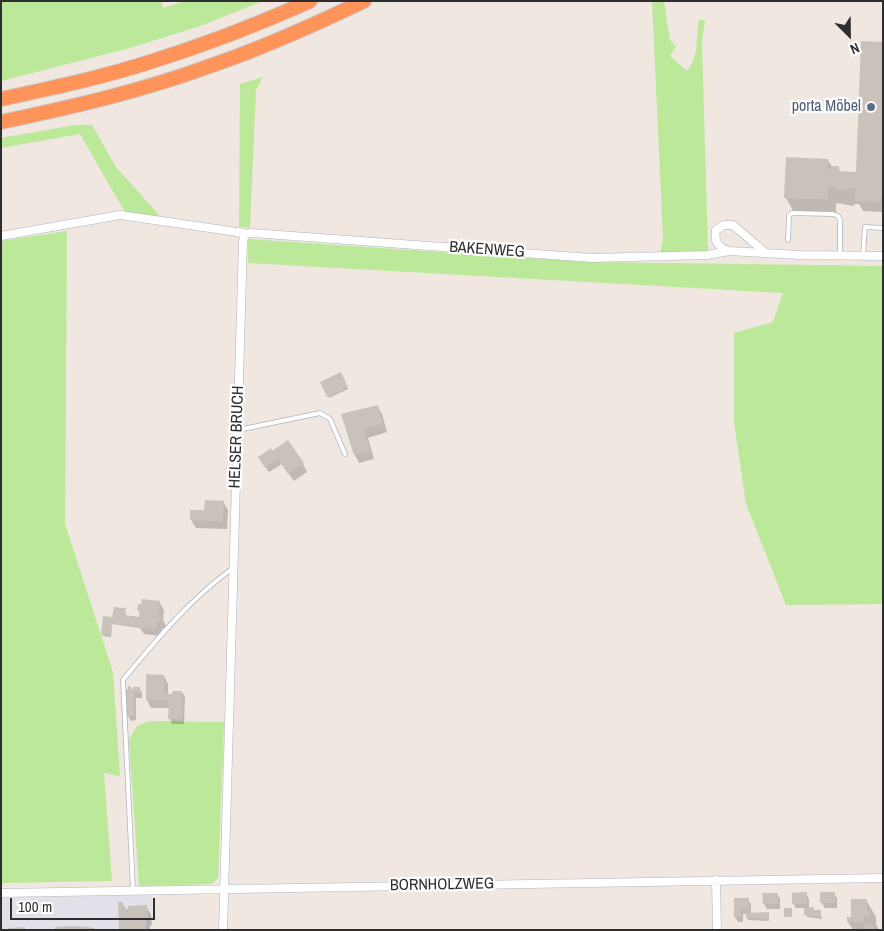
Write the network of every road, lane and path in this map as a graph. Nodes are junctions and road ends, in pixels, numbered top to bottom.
1 (310, 1) edge
2 (364, 1) edge
3 (1, 99) edge
4 (1, 122) edge
5 (883, 228) edge
6 (245, 234) junction
7 (1, 236) edge
8 (788, 240) dead end
9 (729, 252) junction
10 (766, 253) junction
11 (840, 255) junction
12 (863, 256) junction
13 (883, 256) edge
14 (237, 430) junction
15 (345, 454) dead end
16 (233, 568) junction
17 (883, 878) edge
18 (716, 880) junction
19 (224, 888) junction
20 (133, 890) junction
21 (1, 893) edge
22 (223, 930) edge
23 (717, 930) edge

1 - 3 highway
2 - 4 highway
5 - 12 lane
6 - 7 street
6 - 9 street, BAKENWEG
6 - 14 street, HELSER BRUCH
8 - 11 lane
9 - 10 street, BAKENWEG
9 - 10 street
10 - 11 street, BAKENWEG
11 - 12 street, BAKENWEG
12 - 13 street, BAKENWEG
14 - 15 lane
14 - 16 street, HELSER BRUCH
16 - 19 street, HELSER BRUCH
16 - 20 lane
17 - 18 street, BORNHOLZWEG
18 - 19 street, BORNHOLZWEG
18 - 23 street
19 - 20 street, BORNHOLZWEG
19 - 22 street, HELSER BRUCH
20 - 21 street, BORNHOLZWEG

